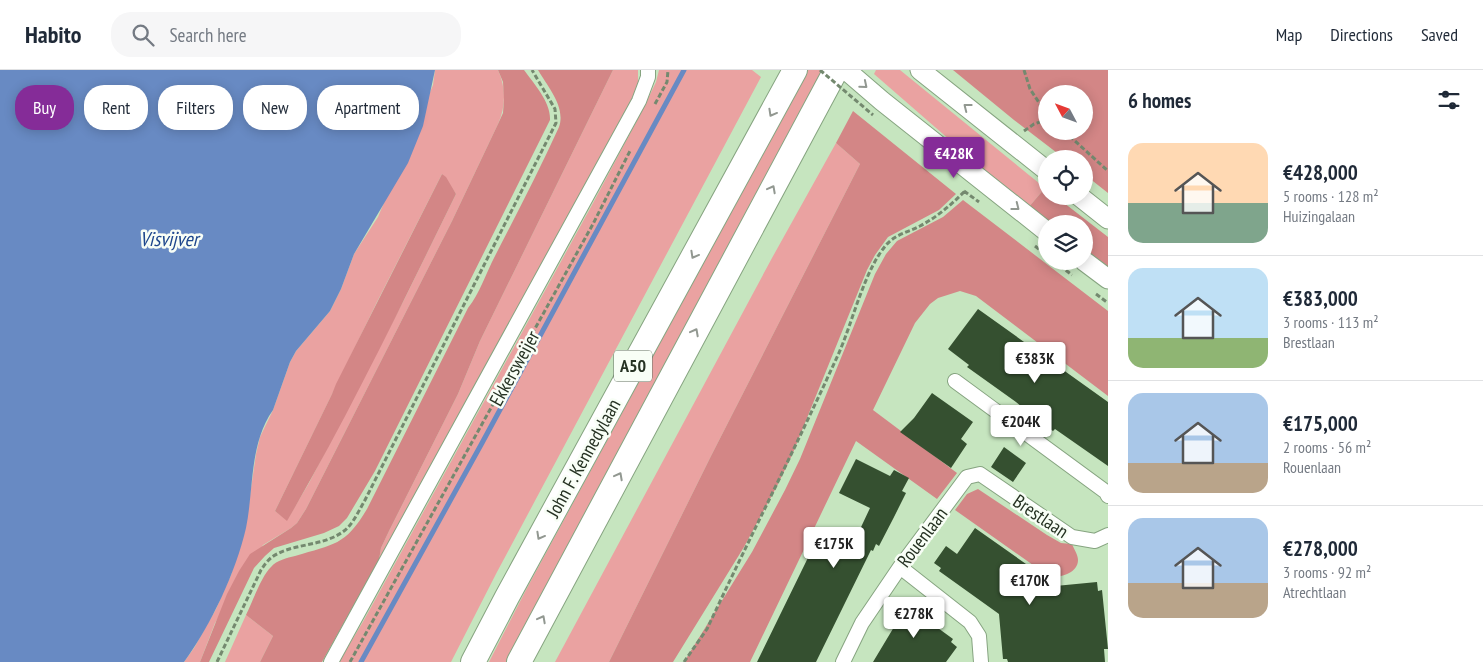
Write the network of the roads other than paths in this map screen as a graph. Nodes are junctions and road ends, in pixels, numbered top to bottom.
1 (648, 70) edge
2 (795, 70) edge
3 (836, 70) edge
4 (846, 70) edge
5 (920, 70) edge
6 (1038, 164) edge
7 (1090, 205) edge
8 (1108, 220) edge
9 (1038, 225) edge
10 (1093, 267) edge
11 (1108, 279) edge
12 (955, 381) dead end
13 (980, 474) joint
14 (1108, 496) edge
15 (1108, 535) edge
16 (900, 567) junction
17 (331, 662) edge
18 (473, 662) edge
19 (519, 662) edge
20 (843, 662) edge
21 (982, 662) edge

1 - 17 street, Ekkersweijer
2 -> 18 highway, John F. Kennedylaan / A50
19 -> 3 highway, John F. Kennedylaan / A50
4 -> 9 main road
6 -> 5 main road
7 - 8 main road
10 - 11 main road
12 - 14 street
13 - 15 street, Brestlaan
13 - 16 street, Rouenlaan
16 - 20 street, Rouenlaan
16 - 21 street

